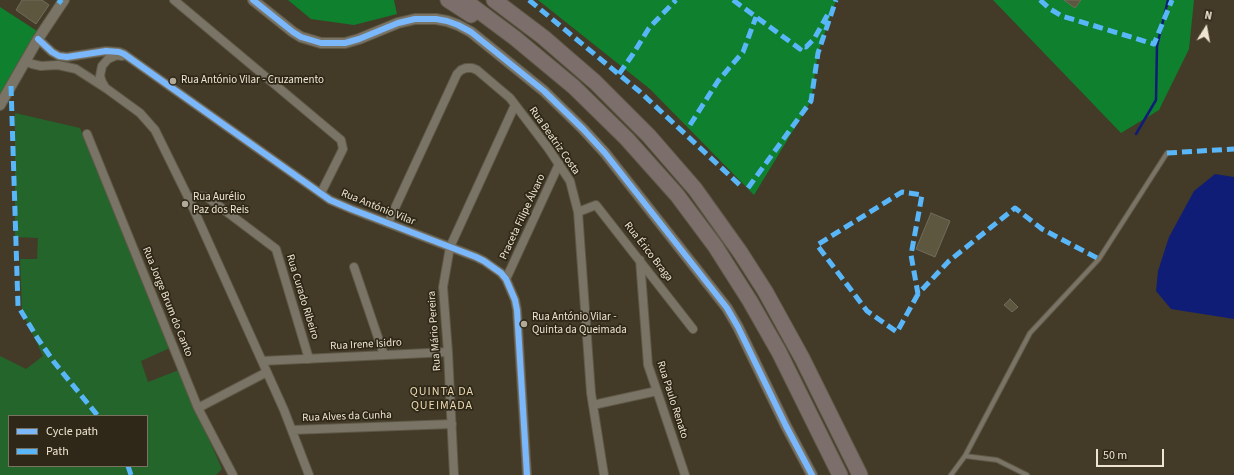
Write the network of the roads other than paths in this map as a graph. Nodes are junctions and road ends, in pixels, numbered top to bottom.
1 (64, 0) edge
2 (174, 0) edge
3 (253, 0) edge
4 (448, 0) edge
5 (464, 0) edge
6 (494, 0) edge
7 (38, 39) junction
8 (129, 57) junction
9 (25, 61) junction
10 (107, 89) junction
11 (515, 104) junction
12 (0, 105) edge
13 (87, 134) dead end
14 (1167, 154) dead end
15 (559, 164) junction
16 (321, 193) junction
17 (189, 199) junction
18 (578, 212) junction
19 (388, 223) junction
20 (715, 246) junction
21 (450, 247) junction
22 (640, 260) junction
23 (354, 267) dead end
24 (506, 279) junction
25 (693, 329) dead end
26 (448, 352) junction
27 (384, 355) junction
28 (310, 359) junction
29 (262, 361) junction
30 (267, 372) junction
31 (657, 391) junction
32 (593, 405) junction
33 (198, 408) junction
34 (452, 424) junction
35 (292, 430) junction
36 (965, 456) junction
37 (233, 475) edge
38 (309, 475) edge
39 (454, 475) edge
40 (527, 475) edge
41 (604, 475) edge
42 (685, 475) edge
43 (812, 475) edge
44 (840, 475) edge
45 (860, 475) edge
46 (951, 475) edge
47 (1027, 475) edge

1 - 7 street
2 - 16 street
3 - 43 street
4 - 20 highway
5 - 20 highway
6 - 45 highway
7 - 8 street, Rua António Vilar
7 - 9 street
8 - 10 street
8 - 16 street, Rua António Vilar
9 - 10 street
9 - 12 street
10 - 17 street
11 - 15 street, Rua Beatriz Costa
11 - 19 street, Rua Beatriz Costa
11 - 21 street, Rua Mário Pereira
13 - 33 street, Rua Jorge Brum do Canto
14 - 36 lane
15 - 18 street, Rua Beatriz Costa
15 - 24 street, Praceta Filipe Álvaro
16 - 19 street, Rua António Vilar
17 - 28 street, Rua Curado Ribeiro
17 - 29 street
18 - 22 street, Rua Érico Braga
18 - 32 street, Rua Beatriz Costa
19 - 21 street, Rua António Vilar
20 - 44 highway
21 - 24 street, Rua António Vilar
21 - 26 street, Rua Mário Pereira
22 - 25 street, Rua Érico Braga
22 - 31 street, Rua Paulo Renato
23 - 27 street
24 - 40 street, Rua António Vilar
26 - 27 street, Rua Irene Isidro
26 - 34 street, Rua Mário Pereira
27 - 28 street, Rua Irene Isidro
28 - 29 street, Rua Irene Isidro
29 - 30 street
30 - 33 street
30 - 35 street
31 - 32 street
31 - 42 street, Rua Paulo Renato
32 - 41 street, Rua Beatriz Costa
33 - 37 street, Rua Jorge Brum do Canto
34 - 35 street, Rua Alves da Cunha
34 - 39 street, Rua Mário Pereira
35 - 38 street
36 - 46 lane
36 - 47 lane

